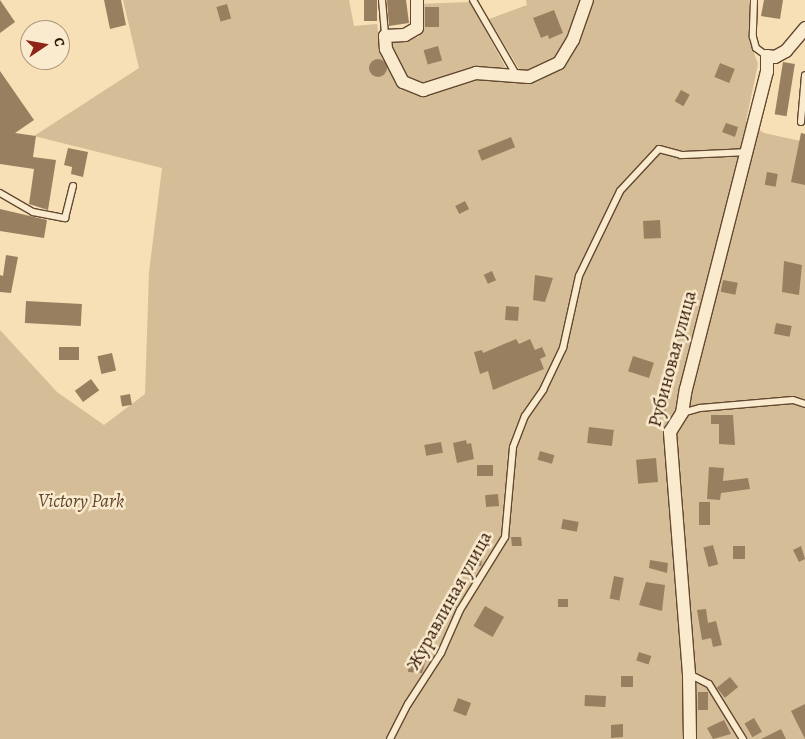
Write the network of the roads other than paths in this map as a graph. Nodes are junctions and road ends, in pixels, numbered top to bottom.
1 (382, 0) edge
2 (417, 0) edge
3 (473, 0) edge
4 (588, 0) edge
5 (754, 0) edge
6 (805, 28) edge
7 (385, 36) junction
8 (767, 56) junction
9 (805, 75) edge
10 (517, 78) junction
11 (805, 79) edge
12 (801, 122) dead end
13 (747, 152) junction
14 (73, 186) dead end
15 (0, 193) edge
16 (805, 404) edge
17 (682, 413) junction
18 (689, 674) junction
19 (390, 739) edge
20 (690, 739) edge
21 (743, 739) edge

1 - 7 lane
2 - 7 street
3 - 10 lane
4 - 10 street
5 - 8 lane
6 - 8 street
7 - 10 street
8 - 13 street, Рубиновая улица
9 - 11 lane
11 - 12 lane
13 - 17 street, Рубиновая улица
13 - 19 lane, Журавлиная улица
14 - 15 lane
16 - 17 lane
17 - 18 street, Рубиновая улица
18 - 20 street, Рубиновая улица
18 - 21 lane

